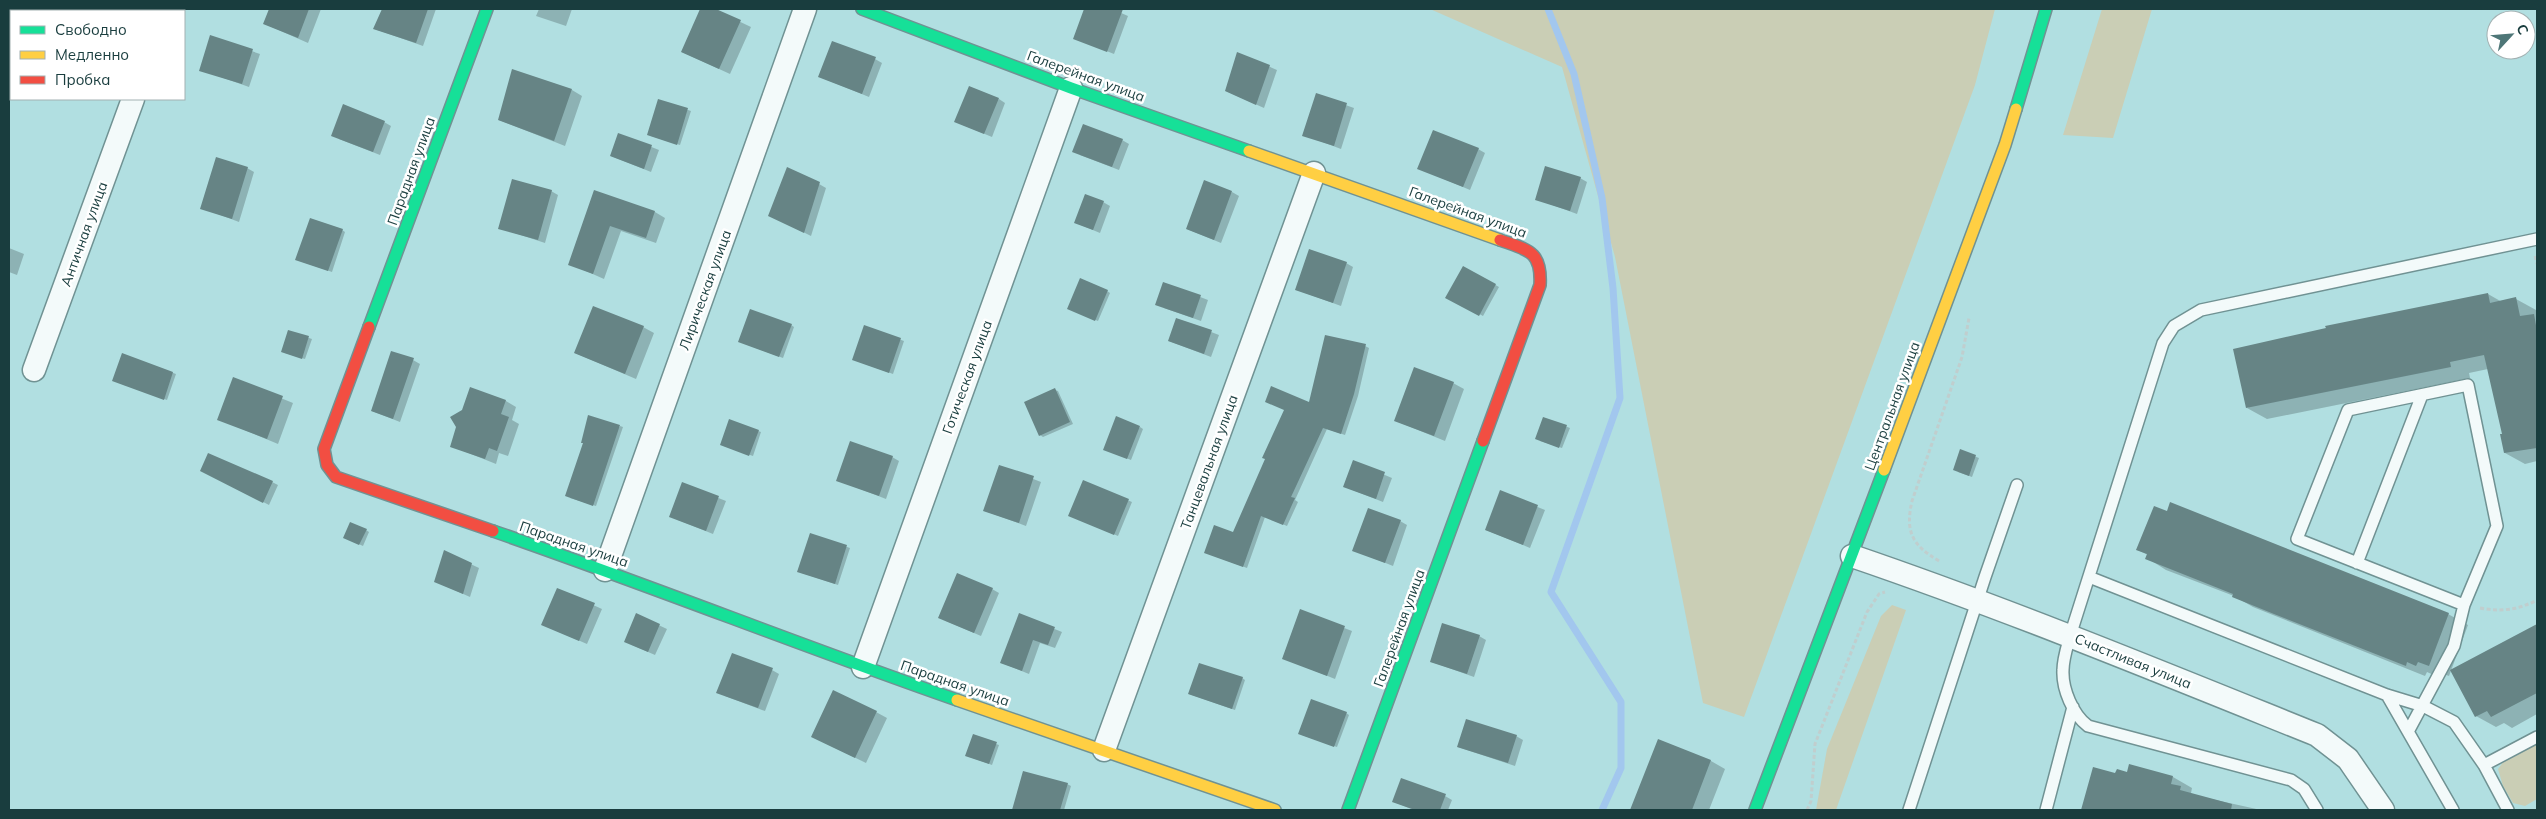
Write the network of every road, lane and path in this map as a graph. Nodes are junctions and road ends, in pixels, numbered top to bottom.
1 (487, 9) edge
2 (805, 9) edge
3 (862, 9) edge
4 (2046, 9) edge
5 (1071, 88) junction
6 (133, 100) edge
7 (1314, 173) junction
8 (2537, 239) edge
9 (1970, 311) dead end
10 (34, 370) dead end
11 (2422, 395) junction
12 (2018, 485) dead end
13 (1852, 556) junction
14 (2357, 563) junction
15 (604, 570) junction
16 (2089, 577) junction
17 (1892, 589) dead end
18 (1952, 591) junction
19 (2537, 600) edge
20 (1978, 601) junction
21 (2464, 605) junction
22 (2070, 636) junction
23 (863, 667) junction
24 (2387, 695) junction
25 (2073, 706) junction
26 (2423, 706) junction
27 (2409, 730) junction
28 (2537, 737) edge
29 (1104, 750) junction
30 (2484, 765) junction
31 (1275, 810) edge
32 (1348, 810) edge
33 (1755, 810) edge
34 (1807, 810) edge
35 (1909, 810) edge
36 (2046, 810) edge
37 (2316, 810) edge
38 (2383, 810) edge
39 (2453, 810) edge
40 (2508, 810) edge

1 - 15 street, Парадная улица
2 - 15 street, Лирическая улица
3 - 5 street, Галерейная улица
4 - 13 street, Центральная улица
5 - 7 street, Галерейная улица
5 - 23 street, Готическая улица
6 - 10 street, Античная улица
7 - 29 street, Танцевальная улица
7 - 32 street, Галерейная улица
8 - 16 lane
9 - 18 path
11 - 14 lane
11 - 14 lane
11 - 21 lane
12 - 20 lane
13 - 18 street, Счастливая улица
13 - 33 street, Центральная улица
14 - 21 lane
15 - 23 street, Парадная улица
16 - 22 lane
16 - 24 lane
17 - 34 path
18 - 20 street, Счастливая улица
19 - 21 path
20 - 22 street, Счастливая улица
20 - 35 lane
21 - 26 lane
22 - 25 lane
22 - 38 street, Счастливая улица
23 - 29 street, Парадная улица
24 - 26 lane
24 - 27 lane
25 - 36 lane
25 - 37 lane
26 - 27 lane
26 - 30 lane
27 - 39 lane
28 - 30 lane
29 - 31 street, Парадная улица
30 - 40 lane

